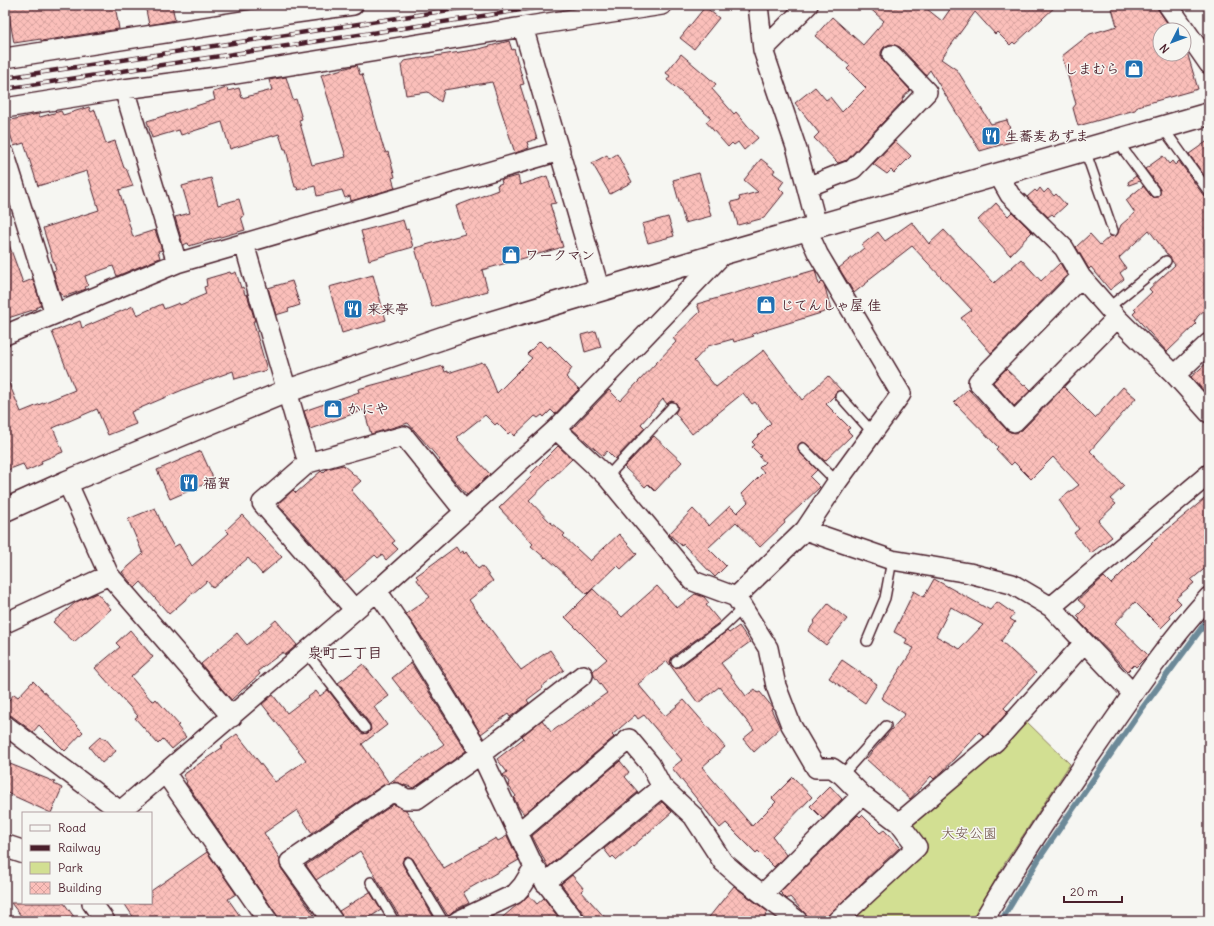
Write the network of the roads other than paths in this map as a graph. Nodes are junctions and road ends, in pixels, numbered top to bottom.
1 (353, 5) edge
2 (662, 5) edge
3 (758, 5) edge
4 (808, 5) edge
5 (1168, 5) edge
6 (288, 9) edge
7 (523, 27) junction
8 (763, 50) junction
9 (892, 55) dead end
10 (5, 58) edge
11 (1209, 64) edge
12 (124, 89) junction
13 (5, 108) edge
14 (1209, 114) edge
15 (1162, 127) junction
16 (1117, 140) junction
17 (1085, 150) junction
18 (560, 151) junction
19 (5, 155) edge
20 (998, 174) junction
21 (807, 187) junction
22 (1155, 192) dead end
23 (1209, 192) edge
24 (812, 228) junction
25 (1113, 231) dead end
26 (244, 244) junction
27 (724, 253) junction
28 (1166, 261) dead end
29 (177, 263) junction
30 (1081, 277) junction
31 (600, 291) junction
32 (1112, 313) junction
33 (55, 314) junction
34 (5, 335) edge
35 (1209, 343) edge
36 (1175, 375) junction
37 (287, 391) junction
38 (840, 396) dead end
39 (672, 407) dead end
40 (1209, 413) edge
41 (556, 429) junction
42 (873, 433) junction
43 (803, 448) dead end
44 (308, 463) junction
45 (1209, 474) edge
46 (607, 477) junction
47 (67, 482) junction
48 (837, 482) junction
49 (5, 510) edge
50 (465, 512) junction
51 (805, 530) junction
52 (892, 560) junction
53 (109, 575) junction
54 (377, 591) junction
55 (1209, 597) edge
56 (740, 602) junction
57 (1051, 607) junction
58 (355, 610) junction
59 (5, 623) edge
60 (867, 641) dead end
61 (1084, 643) junction
62 (306, 652) junction
63 (676, 662) dead end
64 (583, 675) dead end
65 (1133, 694) junction
66 (232, 717) junction
67 (5, 725) edge
68 (886, 726) dead end
69 (365, 728) dead end
70 (481, 754) junction
71 (166, 774) junction
72 (842, 774) junction
73 (662, 788) junction
74 (862, 795) junction
75 (119, 812) edge
76 (899, 822) junction
77 (519, 832) junction
78 (5, 846) edge
79 (22, 852) edge
80 (408, 862) dead end
81 (534, 866) junction
82 (370, 882) dead end
83 (545, 883) junction
84 (763, 894) junction
85 (93, 904) edge
86 (778, 915) edge
87 (105, 921) edge
88 (268, 921) edge
89 (333, 921) edge
90 (394, 921) edge
91 (443, 921) edge
92 (458, 921) edge
93 (575, 921) edge
94 (798, 921) edge
95 (838, 921) edge
96 (983, 921) edge

1 - 6 street
2 - 7 street
3 - 8 street
4 - 8 street
5 - 11 street
6 - 10 street
7 - 12 street
7 - 18 street
8 - 21 street
9 - 21 street
12 - 13 street
12 - 29 street
14 - 15 street
15 - 16 street
15 - 23 lane
16 - 17 street
16 - 22 lane
17 - 20 street
17 - 25 lane
18 - 26 street
18 - 31 street
19 - 33 street
20 - 24 street
20 - 30 street
21 - 24 street
24 - 27 street
24 - 42 street
26 - 29 street
26 - 37 street
27 - 31 street
27 - 41 street
28 - 32 lane
29 - 33 street
30 - 32 street
30 - 32 street
31 - 37 street
32 - 36 street
33 - 34 street
35 - 36 street
36 - 40 street
37 - 44 street
37 - 47 street
38 - 42 lane
39 - 46 lane
41 - 46 street
41 - 50 street
42 - 48 street
43 - 48 lane
44 - 50 street
44 - 58 street
45 - 57 street
46 - 56 street
47 - 49 street
47 - 53 street
48 - 51 street
50 - 54 street
51 - 52 street
51 - 56 street
52 - 57 street
52 - 60 lane
53 - 59 street
53 - 66 street
54 - 58 street
54 - 70 street
55 - 65 street
56 - 63 lane
56 - 72 street
57 - 61 street
58 - 62 street
61 - 65 street
61 - 76 street
62 - 66 street
62 - 69 lane
64 - 70 street
65 - 96 street
66 - 71 street
67 - 75 street
68 - 72 lane
70 - 77 street
70 - 89 street
71 - 75 street
71 - 88 street
72 - 74 street
73 - 77 street
73 - 83 street
73 - 84 street
74 - 76 street
74 - 84 street
76 - 95 street
77 - 81 street
78 - 79 street
80 - 91 lane
81 - 83 street
81 - 92 street
82 - 90 lane
83 - 93 street
84 - 86 street
85 - 87 street
86 - 94 street

